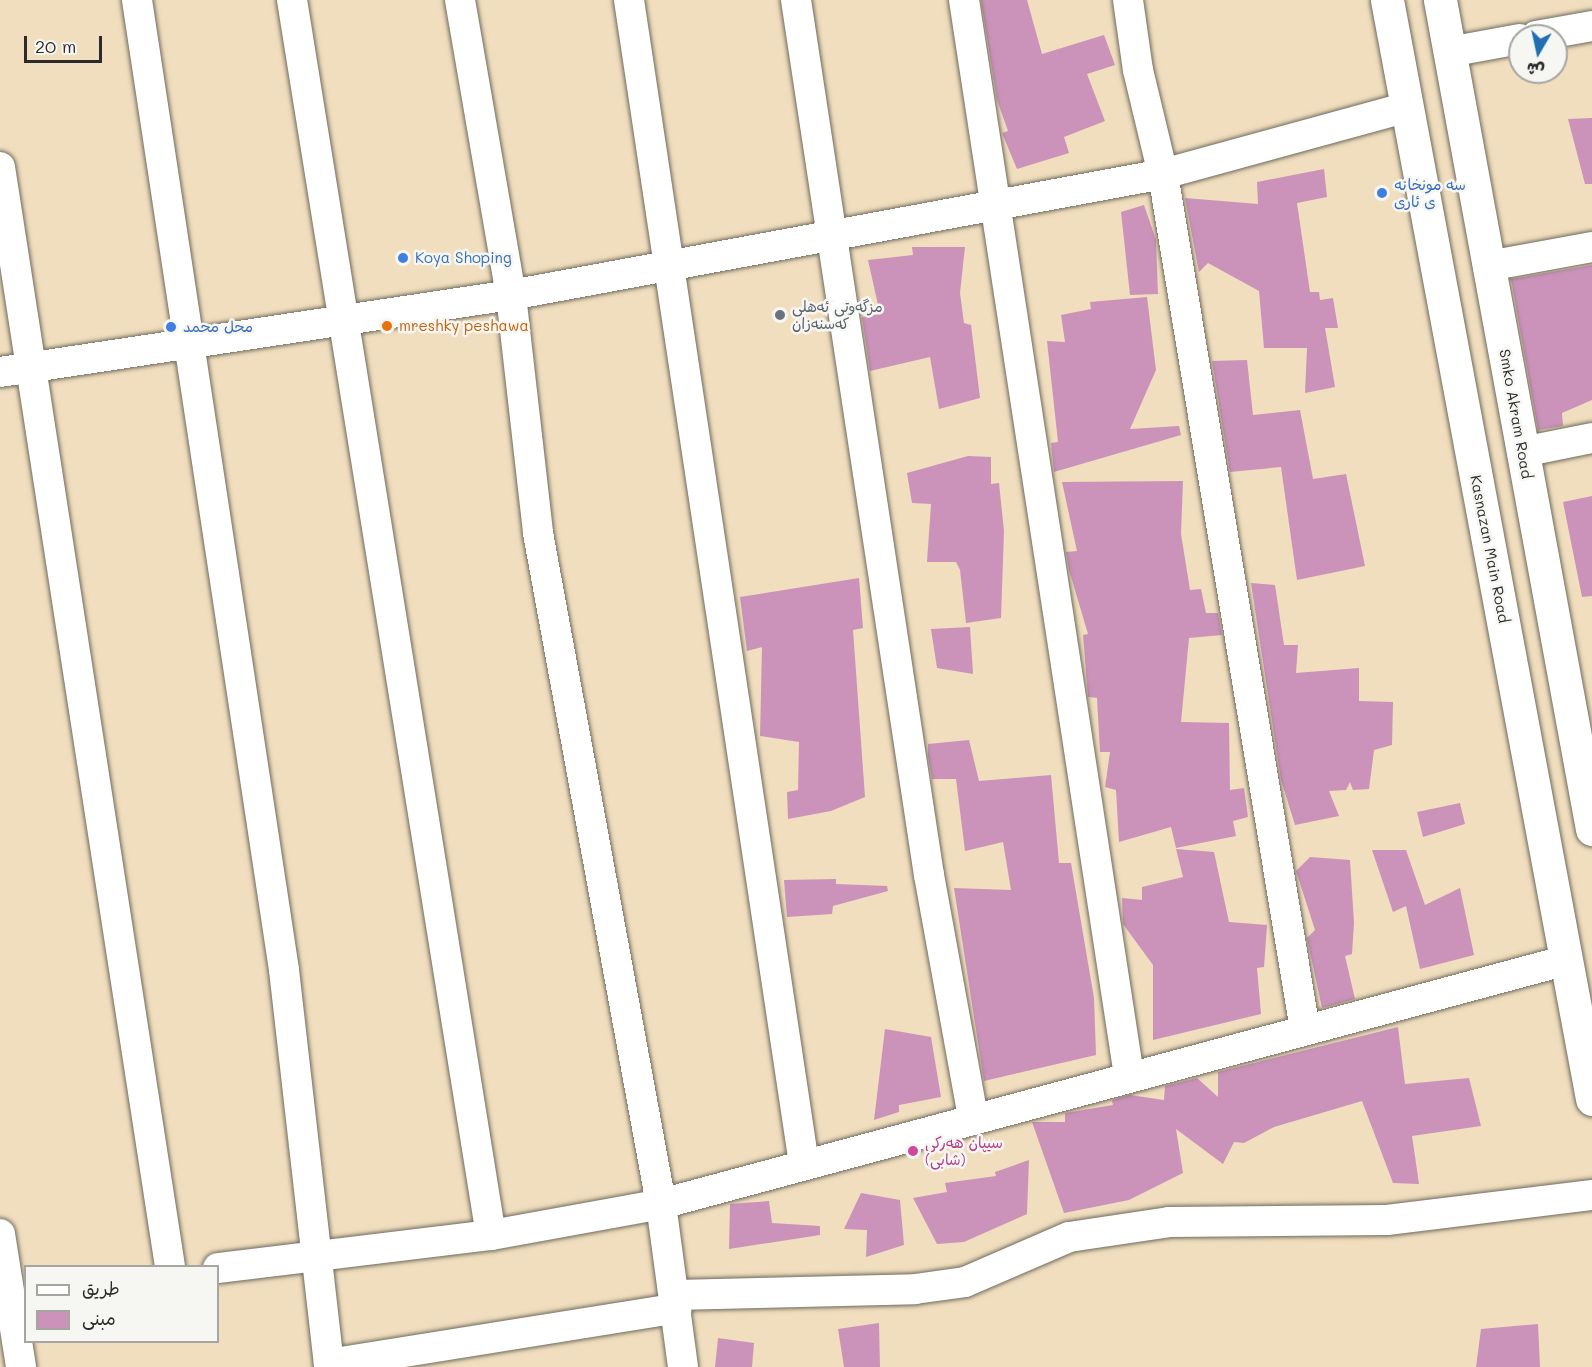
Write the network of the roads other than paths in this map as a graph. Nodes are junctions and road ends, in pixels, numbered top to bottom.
1 (137, 0) edge
2 (292, 0) edge
3 (460, 0) edge
4 (629, 0) edge
5 (796, 0) edge
6 (964, 0) edge
7 (1128, 0) edge
8 (1388, 0) edge
9 (1440, 0) edge
10 (1592, 26) edge
11 (1568, 30) edge
12 (1508, 41) edge
13 (1449, 52) junction
14 (1408, 107) junction
15 (0, 167) edge
16 (1163, 174) junction
17 (996, 205) junction
18 (831, 236) junction
19 (1592, 247) edge
20 (668, 266) junction
21 (1488, 266) junction
22 (512, 296) junction
23 (344, 321) junction
24 (191, 343) junction
25 (32, 367) junction
26 (0, 372) edge
27 (1592, 438) edge
28 (1522, 452) junction
29 (1589, 795) edge
30 (1592, 829) edge
31 (1567, 960) junction
32 (1305, 1030) junction
33 (1129, 1076) junction
34 (1592, 1099) edge
35 (973, 1118) junction
36 (804, 1164) junction
37 (1592, 1195) edge
38 (661, 1204) junction
39 (0, 1234) edge
40 (491, 1235) junction
41 (319, 1257) junction
42 (170, 1265) edge
43 (219, 1268) edge
44 (11, 1271) edge
45 (676, 1302) junction
46 (329, 1366) edge
47 (21, 1367) edge
48 (683, 1367) edge

1 - 24 street
2 - 23 street
3 - 22 street
4 - 20 street
5 - 18 street
6 - 17 street
7 - 16 street
8 - 14 street, Kasnazan Main Road
9 - 13 street, Smko Akram Road
10 - 11 street
12 - 13 street
13 - 21 street, Smko Akram Road
14 - 16 street
14 - 31 street, Kasnazan Main Road
15 - 25 street
16 - 17 street
16 - 32 street
17 - 18 street
17 - 33 street
18 - 20 street
18 - 35 street
19 - 21 street
20 - 22 street
20 - 36 street
21 - 28 street, Smko Akram Road
22 - 23 street
22 - 38 street
23 - 24 street
23 - 40 street
24 - 25 street
24 - 41 street
25 - 26 street
25 - 42 street
27 - 28 street
28 - 29 street, Smko Akram Road
29 - 30 street, Smko Akram Road
31 - 32 street
31 - 34 street, Kasnazan Main Road
32 - 33 street
33 - 35 street
35 - 36 street
36 - 38 street
37 - 45 street
38 - 40 street
38 - 45 street
39 - 44 street
40 - 41 street
41 - 43 street
41 - 46 street
44 - 47 street
45 - 46 street
45 - 48 street

